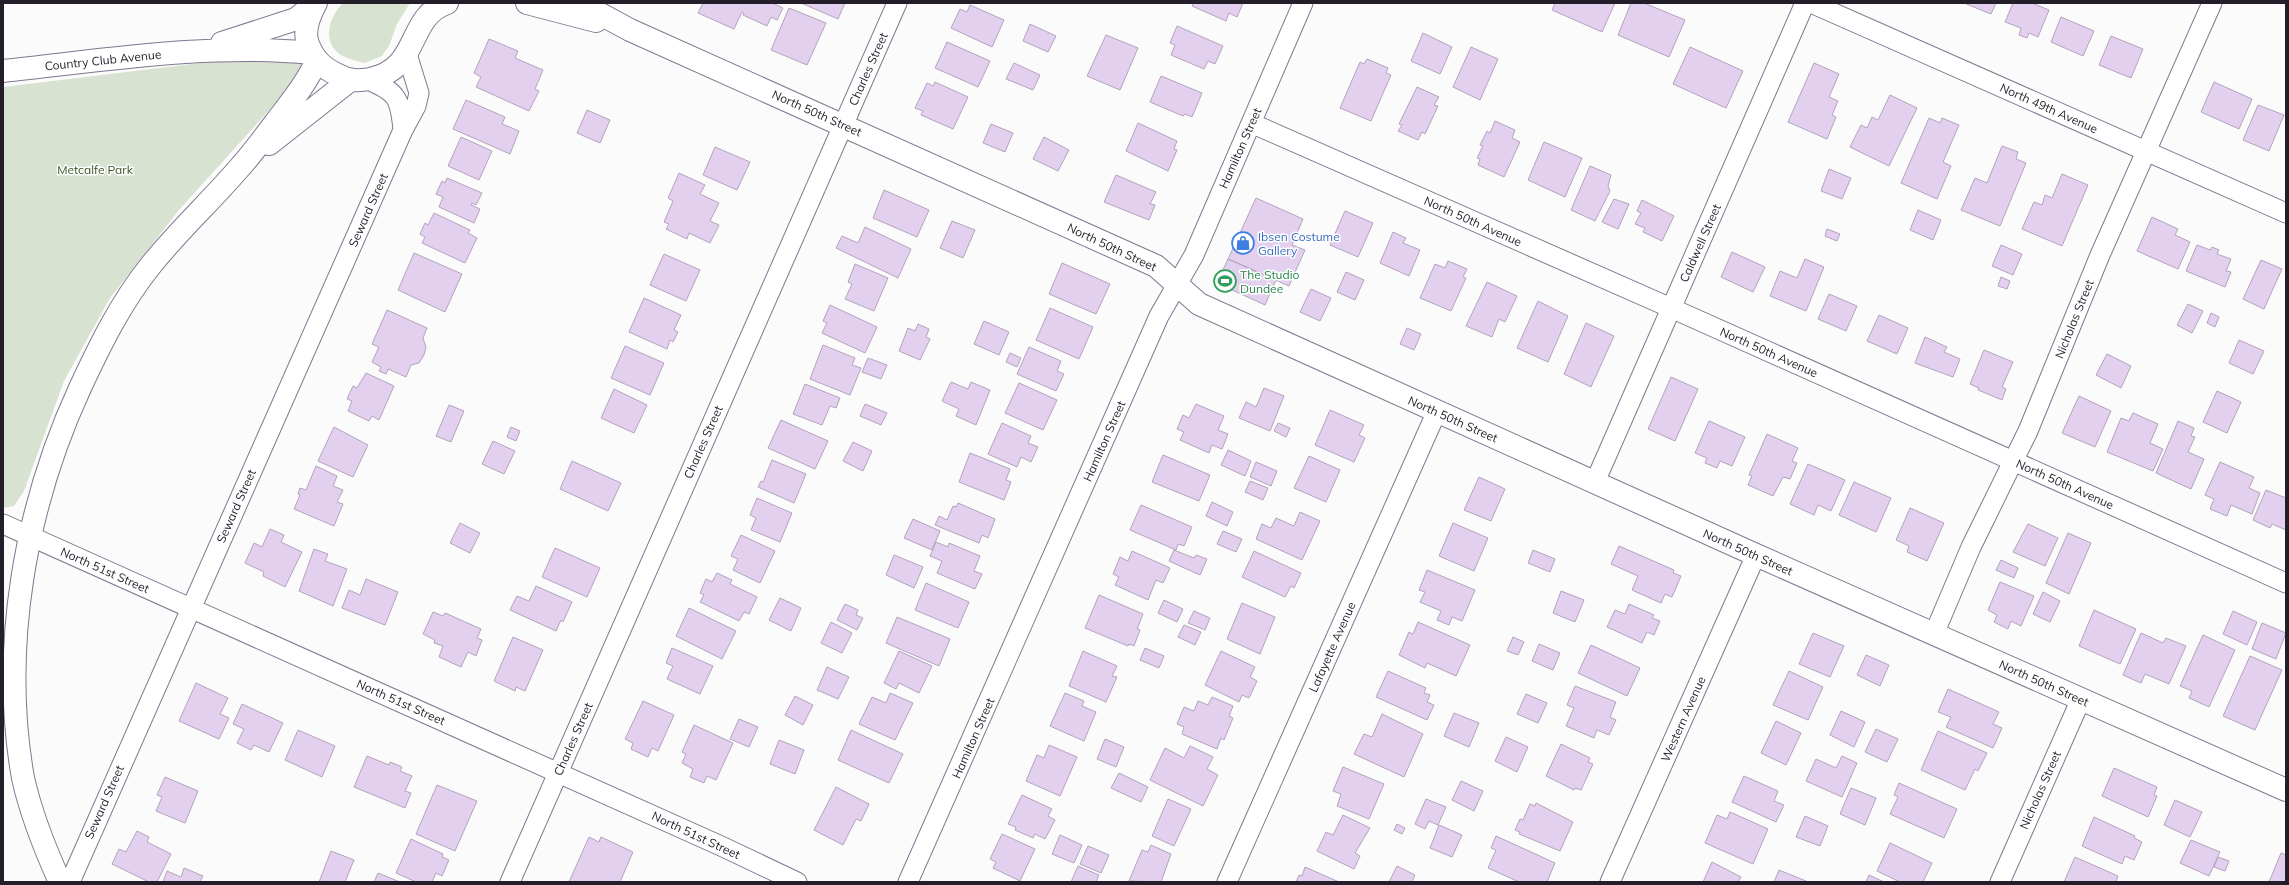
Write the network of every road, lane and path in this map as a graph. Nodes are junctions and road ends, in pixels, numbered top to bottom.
1 (447, 3) edge
2 (527, 3) edge
3 (580, 3) edge
4 (897, 3) edge
5 (1303, 3) edge
6 (1805, 3) edge
7 (1812, 3) edge
8 (2212, 3) edge
9 (316, 4) edge
10 (630, 30) junction
11 (203, 50) junction
12 (407, 54) junction
13 (314, 57) junction
14 (3, 71) edge
15 (357, 80) junction
16 (1251, 123) junction
17 (843, 125) junction
18 (403, 130) junction
19 (2146, 151) junction
20 (242, 166) junction
21 (2286, 213) edge
22 (1177, 285) junction
23 (1671, 308) junction
24 (1437, 411) junction
25 (2015, 461) junction
26 (1595, 482) junction
27 (3, 524) edge
28 (30, 536) junction
29 (1756, 555) junction
30 (2286, 583) edge
31 (191, 608) junction
32 (1934, 634) junction
33 (2081, 699) junction
34 (558, 772) junction
35 (2285, 787) edge
36 (60, 882) edge
37 (70, 882) edge
38 (510, 882) edge
39 (797, 882) edge
40 (908, 882) edge
41 (1227, 882) edge
42 (1610, 882) edge
43 (2000, 882) edge

1 - 12 street
2 - 10 street, North 50th Street
3 - 10 street, North 50th Street
4 - 17 street, Charles Street
5 - 16 street, Hamilton Street
6 - 23 street, Caldwell Street
7 - 19 street, North 49th Avenue
8 - 19 street, Nicholas Street
9 - 11 street, Country Club Avenue
9 - 13 street
10 - 17 street, North 50th Street
11 - 13 street, Country Club Avenue
11 - 14 street, Country Club Avenue
12 - 15 street
12 - 18 street, Seward Street
13 - 15 street
13 - 20 street
15 - 18 street, Seward Street
15 - 20 street
16 - 22 street, Hamilton Street
16 - 23 street, North 50th Avenue
17 - 22 street, North 50th Street
17 - 34 street, Charles Street
18 - 31 street, Seward Street
19 - 21 street, North 49th Avenue
19 - 25 street, Nicholas Street
20 - 28 street
22 - 24 street, North 50th Street
22 - 40 street, Hamilton Street
23 - 25 street, North 50th Avenue
23 - 26 street, Caldwell Street
24 - 26 street, North 50th Street
24 - 41 street, Lafayette Avenue
25 - 30 street, North 50th Avenue
25 - 32 street, Nicholas Street
26 - 29 street, North 50th Street
27 - 28 street, North 51st Street
28 - 31 street, North 51st Street
28 - 36 street
29 - 32 street, North 50th Street
29 - 42 street, Western Avenue
31 - 34 street, North 51st Street
31 - 37 street, Seward Street
32 - 33 street, North 50th Street
33 - 35 street, North 50th Street
33 - 43 street, Nicholas Street
34 - 38 street, Charles Street
34 - 39 street, North 51st Street

